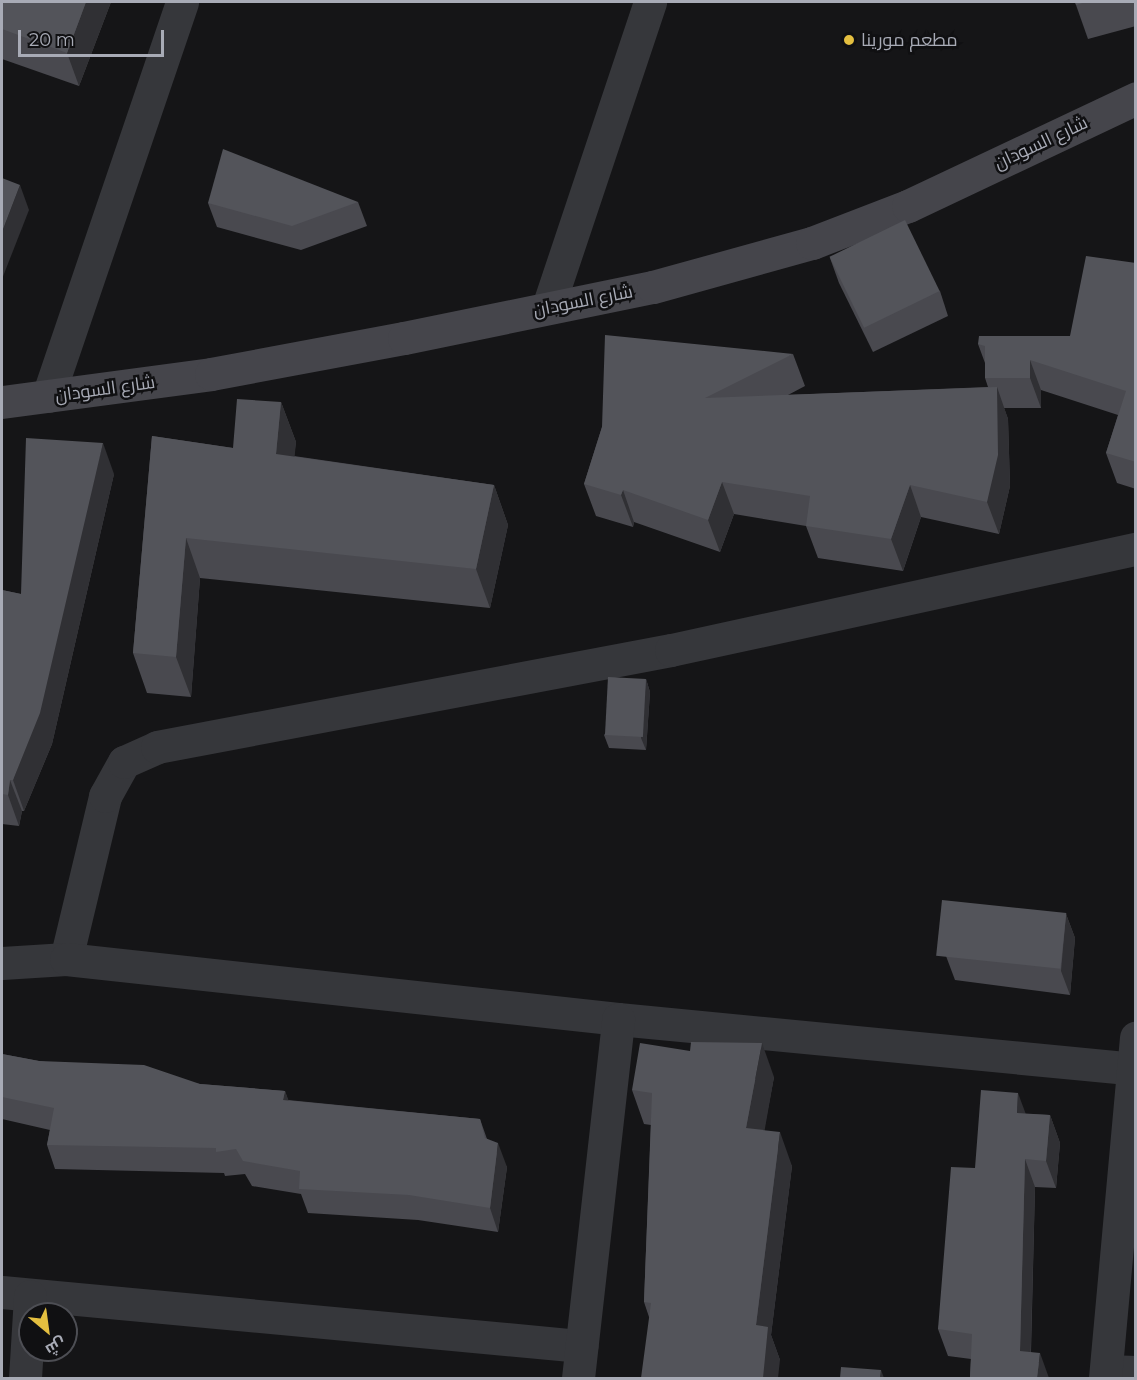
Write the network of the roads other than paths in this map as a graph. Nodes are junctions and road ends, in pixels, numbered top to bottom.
1 (182, 2) edge
2 (650, 2) edge
3 (1136, 98) edge
4 (548, 307) junction
5 (48, 396) junction
6 (2, 402) edge
7 (1136, 549) edge
8 (66, 959) junction
9 (2, 963) edge
10 (618, 1019) junction
11 (1135, 1059) edge
12 (16, 1294) edge
13 (581, 1346) junction
14 (1115, 1374) edge
15 (25, 1378) edge
16 (578, 1378) edge

1 - 5 street
2 - 4 street
3 - 4 main road, شارع السودان
4 - 5 main road, شارع السودان
5 - 6 main road, شارع السودان
7 - 8 street
8 - 9 street
8 - 10 street
10 - 11 street
10 - 13 street
11 - 14 street
12 - 13 street
12 - 15 street
13 - 16 street

